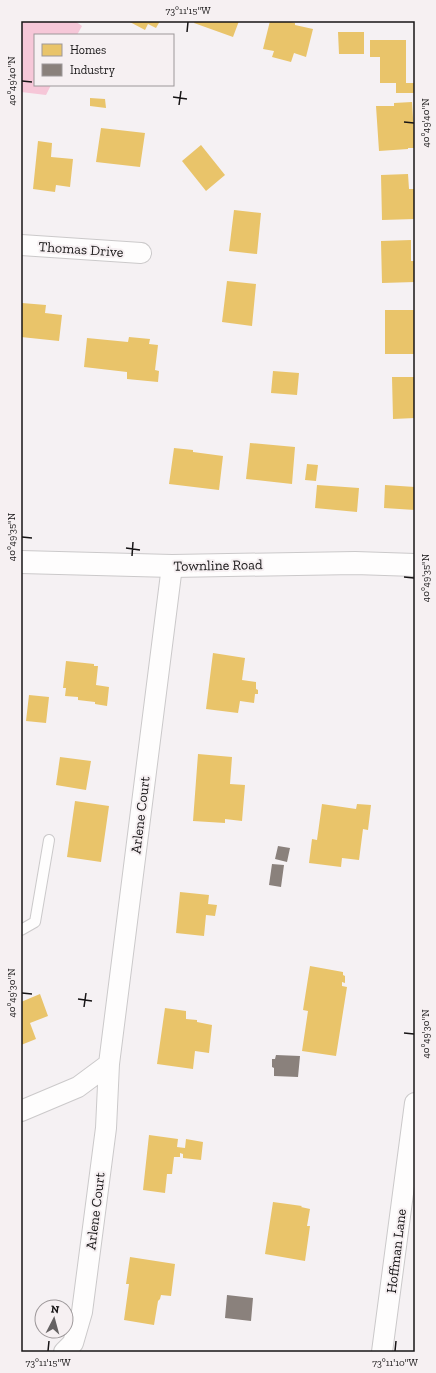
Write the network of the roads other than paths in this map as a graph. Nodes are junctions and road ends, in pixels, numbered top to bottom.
1 (21, 245) edge
2 (141, 253) dead end
3 (21, 562) edge
4 (415, 565) edge
5 (172, 566) junction
6 (49, 840) dead end
7 (21, 930) edge
8 (109, 1064) junction
9 (415, 1103) edge
10 (21, 1111) edge
11 (64, 1352) edge
12 (382, 1352) edge

1 - 2 street, Thomas Drive
3 - 5 street, Townline Road
4 - 5 street, Townline Road
5 - 8 street, Arlene Court
6 - 7 lane
8 - 10 street
8 - 11 street, Arlene Court
9 - 12 street, Hoffman Lane

